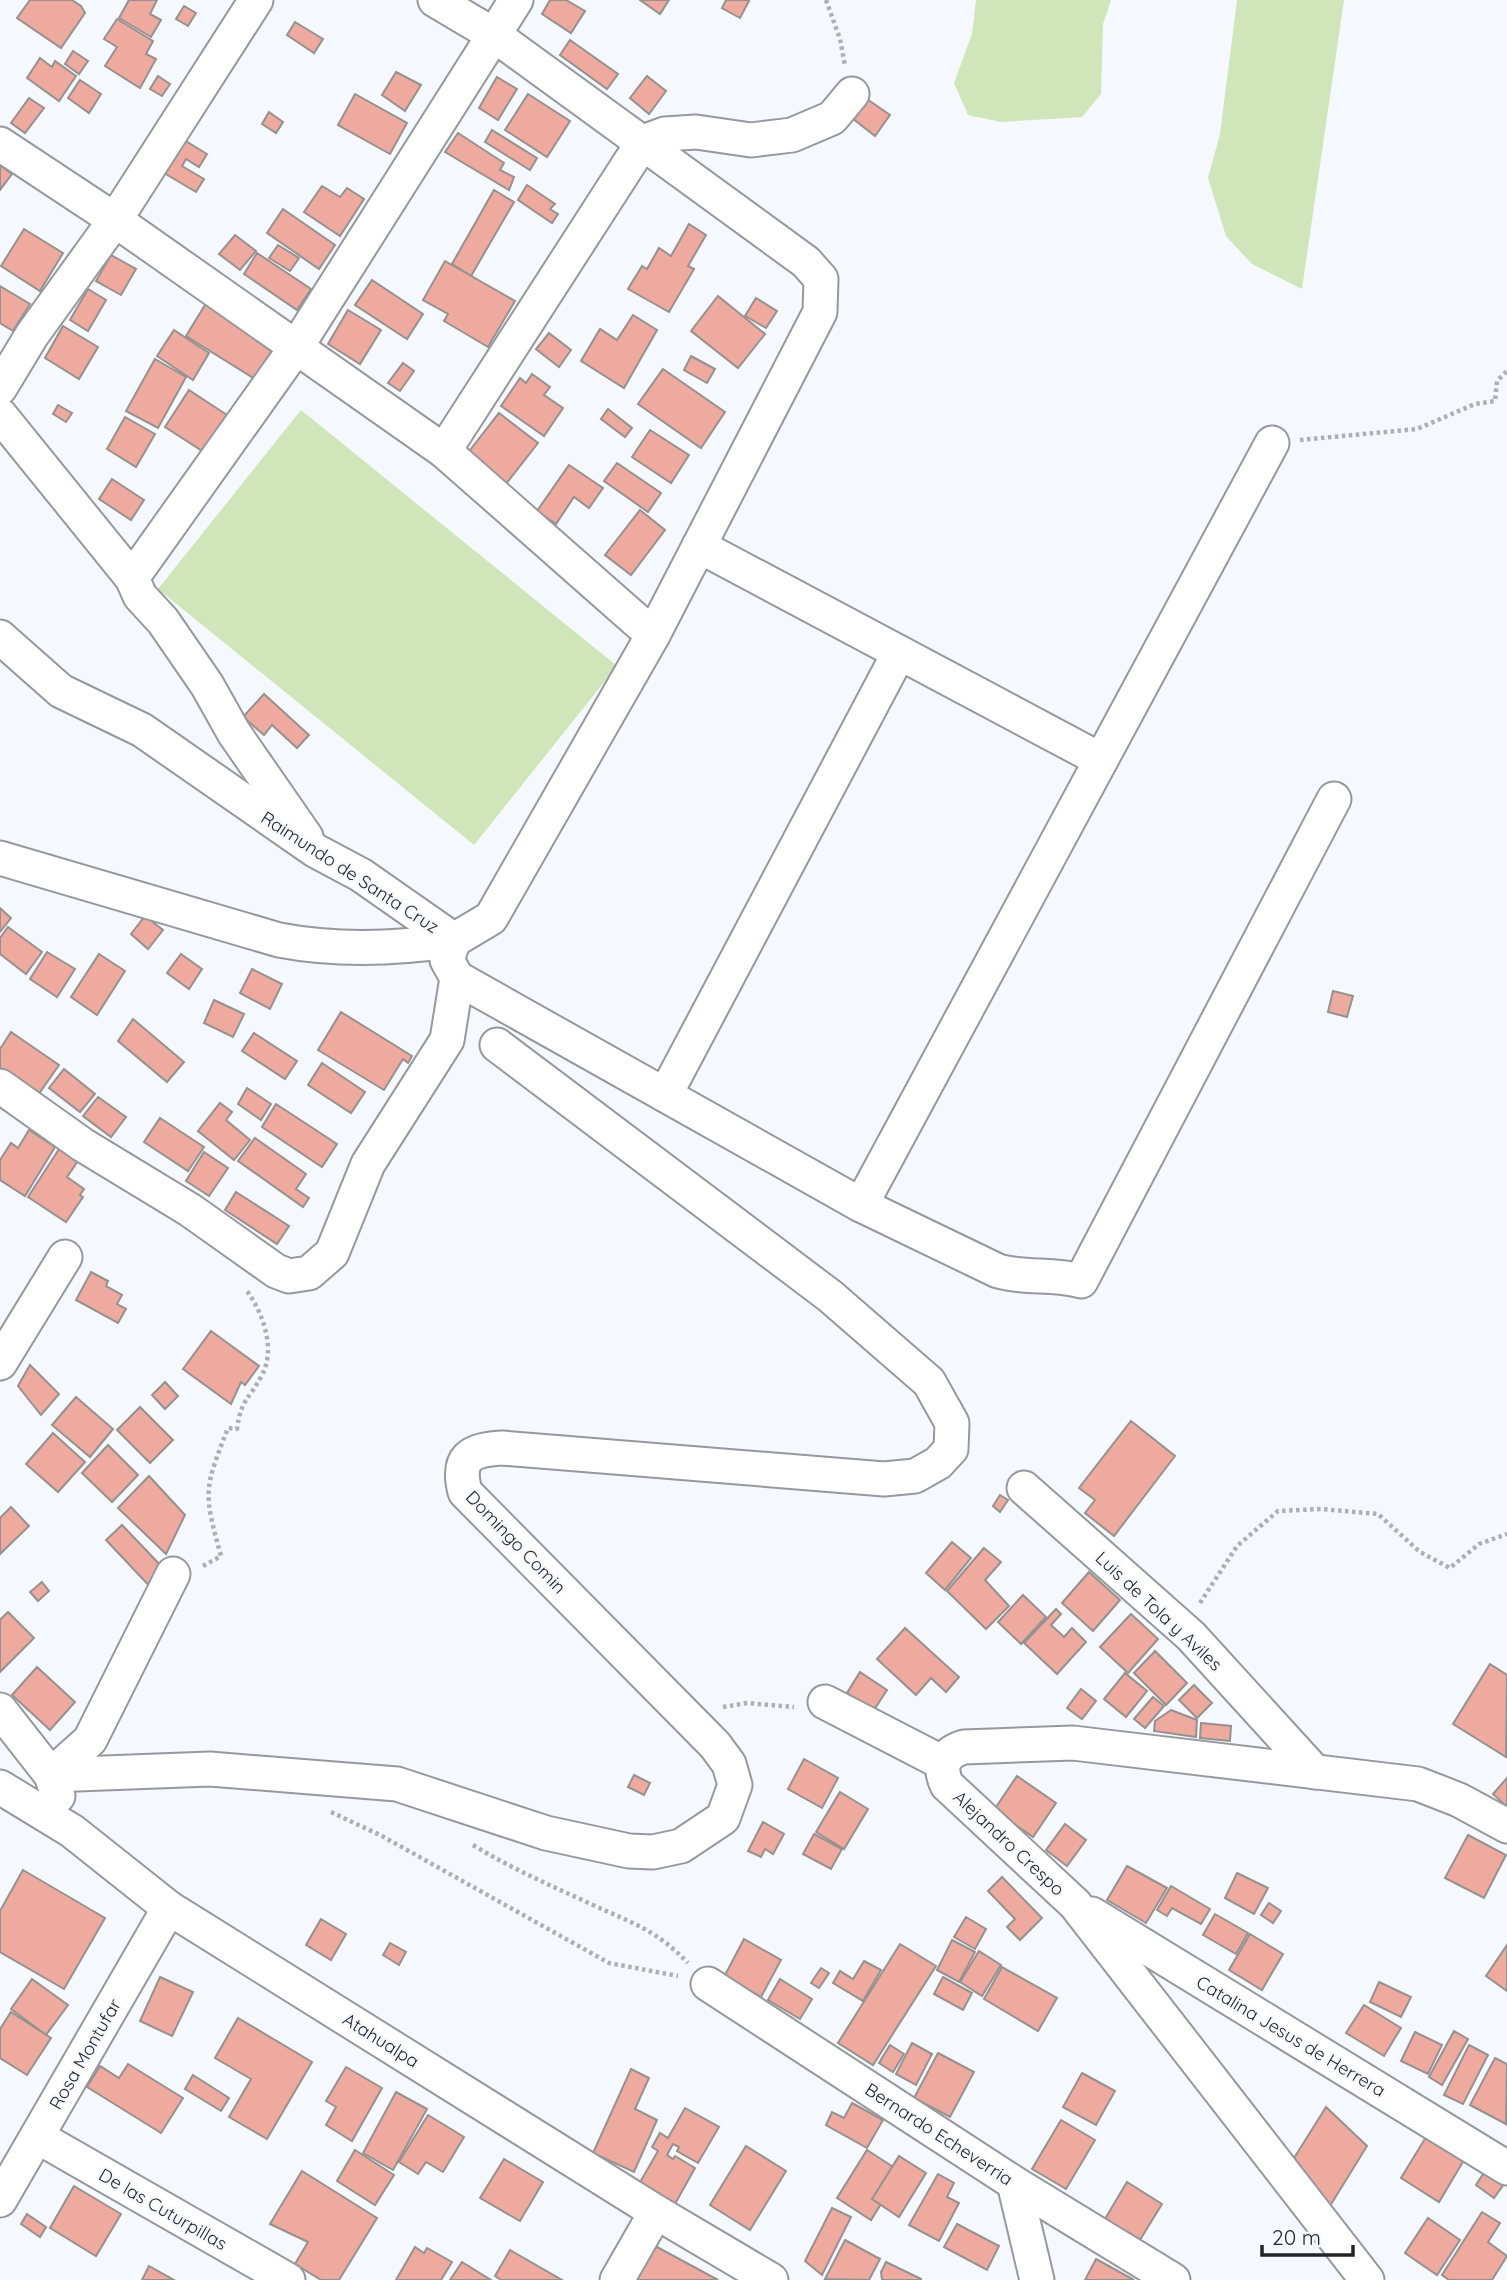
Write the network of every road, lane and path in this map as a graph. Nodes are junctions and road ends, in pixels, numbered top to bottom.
1 (256, 0) edge
2 (435, 0) edge
3 (516, 0) edge
4 (826, 0) edge
5 (494, 35) junction
6 (852, 94) joint
7 (643, 142) junction
8 (0, 144) edge
9 (116, 220) junction
10 (297, 346) junction
11 (1507, 371) edge
12 (0, 388) edge
13 (0, 415) edge
14 (1272, 443) joint
15 (444, 451) junction
16 (699, 546) junction
17 (132, 578) junction
18 (653, 635) junction
19 (0, 637) edge
20 (899, 653) junction
21 (1101, 760) junction
22 (1334, 799) dead end
23 (316, 851) junction
24 (0, 858) edge
25 (454, 940) junction
26 (457, 978) junction
27 (497, 1045) dead end
28 (0, 1086) edge
29 (665, 1095) junction
30 (861, 1205) junction
31 (65, 1257) dead end
32 (243, 1287) dead end
33 (0, 1363) edge
34 (1024, 1488) dead end
35 (1507, 1534) edge
36 (173, 1574) joint
37 (1191, 1636) junction
38 (825, 1702) joint
39 (0, 1710) edge
40 (694, 1724) junction
41 (943, 1763) junction
42 (1315, 1772) junction
43 (51, 1776) junction
44 (0, 1787) edge
45 (328, 1811) dead end
46 (1507, 1826) edge
47 (72, 1831) junction
48 (466, 1840) dead end
49 (1074, 1903) junction
50 (169, 1908) junction
51 (708, 1984) junction
52 (38, 2137) junction
53 (1507, 2168) edge
54 (1014, 2183) junction
55 (0, 2200) edge
56 (656, 2213) junction
57 (288, 2280) edge
58 (617, 2280) edge
59 (771, 2280) edge
60 (1038, 2280) edge
61 (1173, 2280) edge
62 (1367, 2280) edge

1 - 9 street
2 - 5 street
3 - 5 street
4 - 6 path
5 - 7 street
5 - 10 street
6 - 7 street
7 - 15 street
7 - 16 street
8 - 9 street
9 - 10 street
9 - 12 street
10 - 15 street
10 - 17 street
11 - 14 path
13 - 17 street
14 - 21 street
15 - 18 street
16 - 18 street
16 - 20 street
17 - 23 street
18 - 25 street
19 - 23 street, Raimundo de Santa Cruz
20 - 21 street
20 - 29 street
21 - 30 street
22 - 30 street
23 - 25 street, Raimundo de Santa Cruz
24 - 25 street, Raimundo de Santa Cruz
25 - 26 street
26 - 28 street
26 - 29 street
27 - 40 street, Domingo Comin
29 - 30 street
31 - 33 street
32 - 36 path
34 - 37 street, Luis de Tola y Aviles
35 - 37 path
36 - 43 street
37 - 42 street, Luis de Tola y Aviles
38 - 40 path
38 - 41 street
39 - 43 street
40 - 43 street, Domingo Comin
41 - 42 street
41 - 49 street, Alejandro Crespo
42 - 46 street
43 - 47 street
44 - 47 street, Atahualpa
45 - 51 path
47 - 50 street, Atahualpa
48 - 51 path
49 - 53 street, Catalina Jesus de Herrera
49 - 62 street, Alejandro Crespo
50 - 52 street, Rosa Montufar
50 - 56 street, Atahualpa
51 - 54 street, Bernardo Echeverria
52 - 55 street, Rosa Montufar
52 - 57 street, De las Cuturpillas
54 - 60 street
54 - 61 street, Bernardo Echeverria
56 - 58 street
56 - 59 street, Atahualpa

